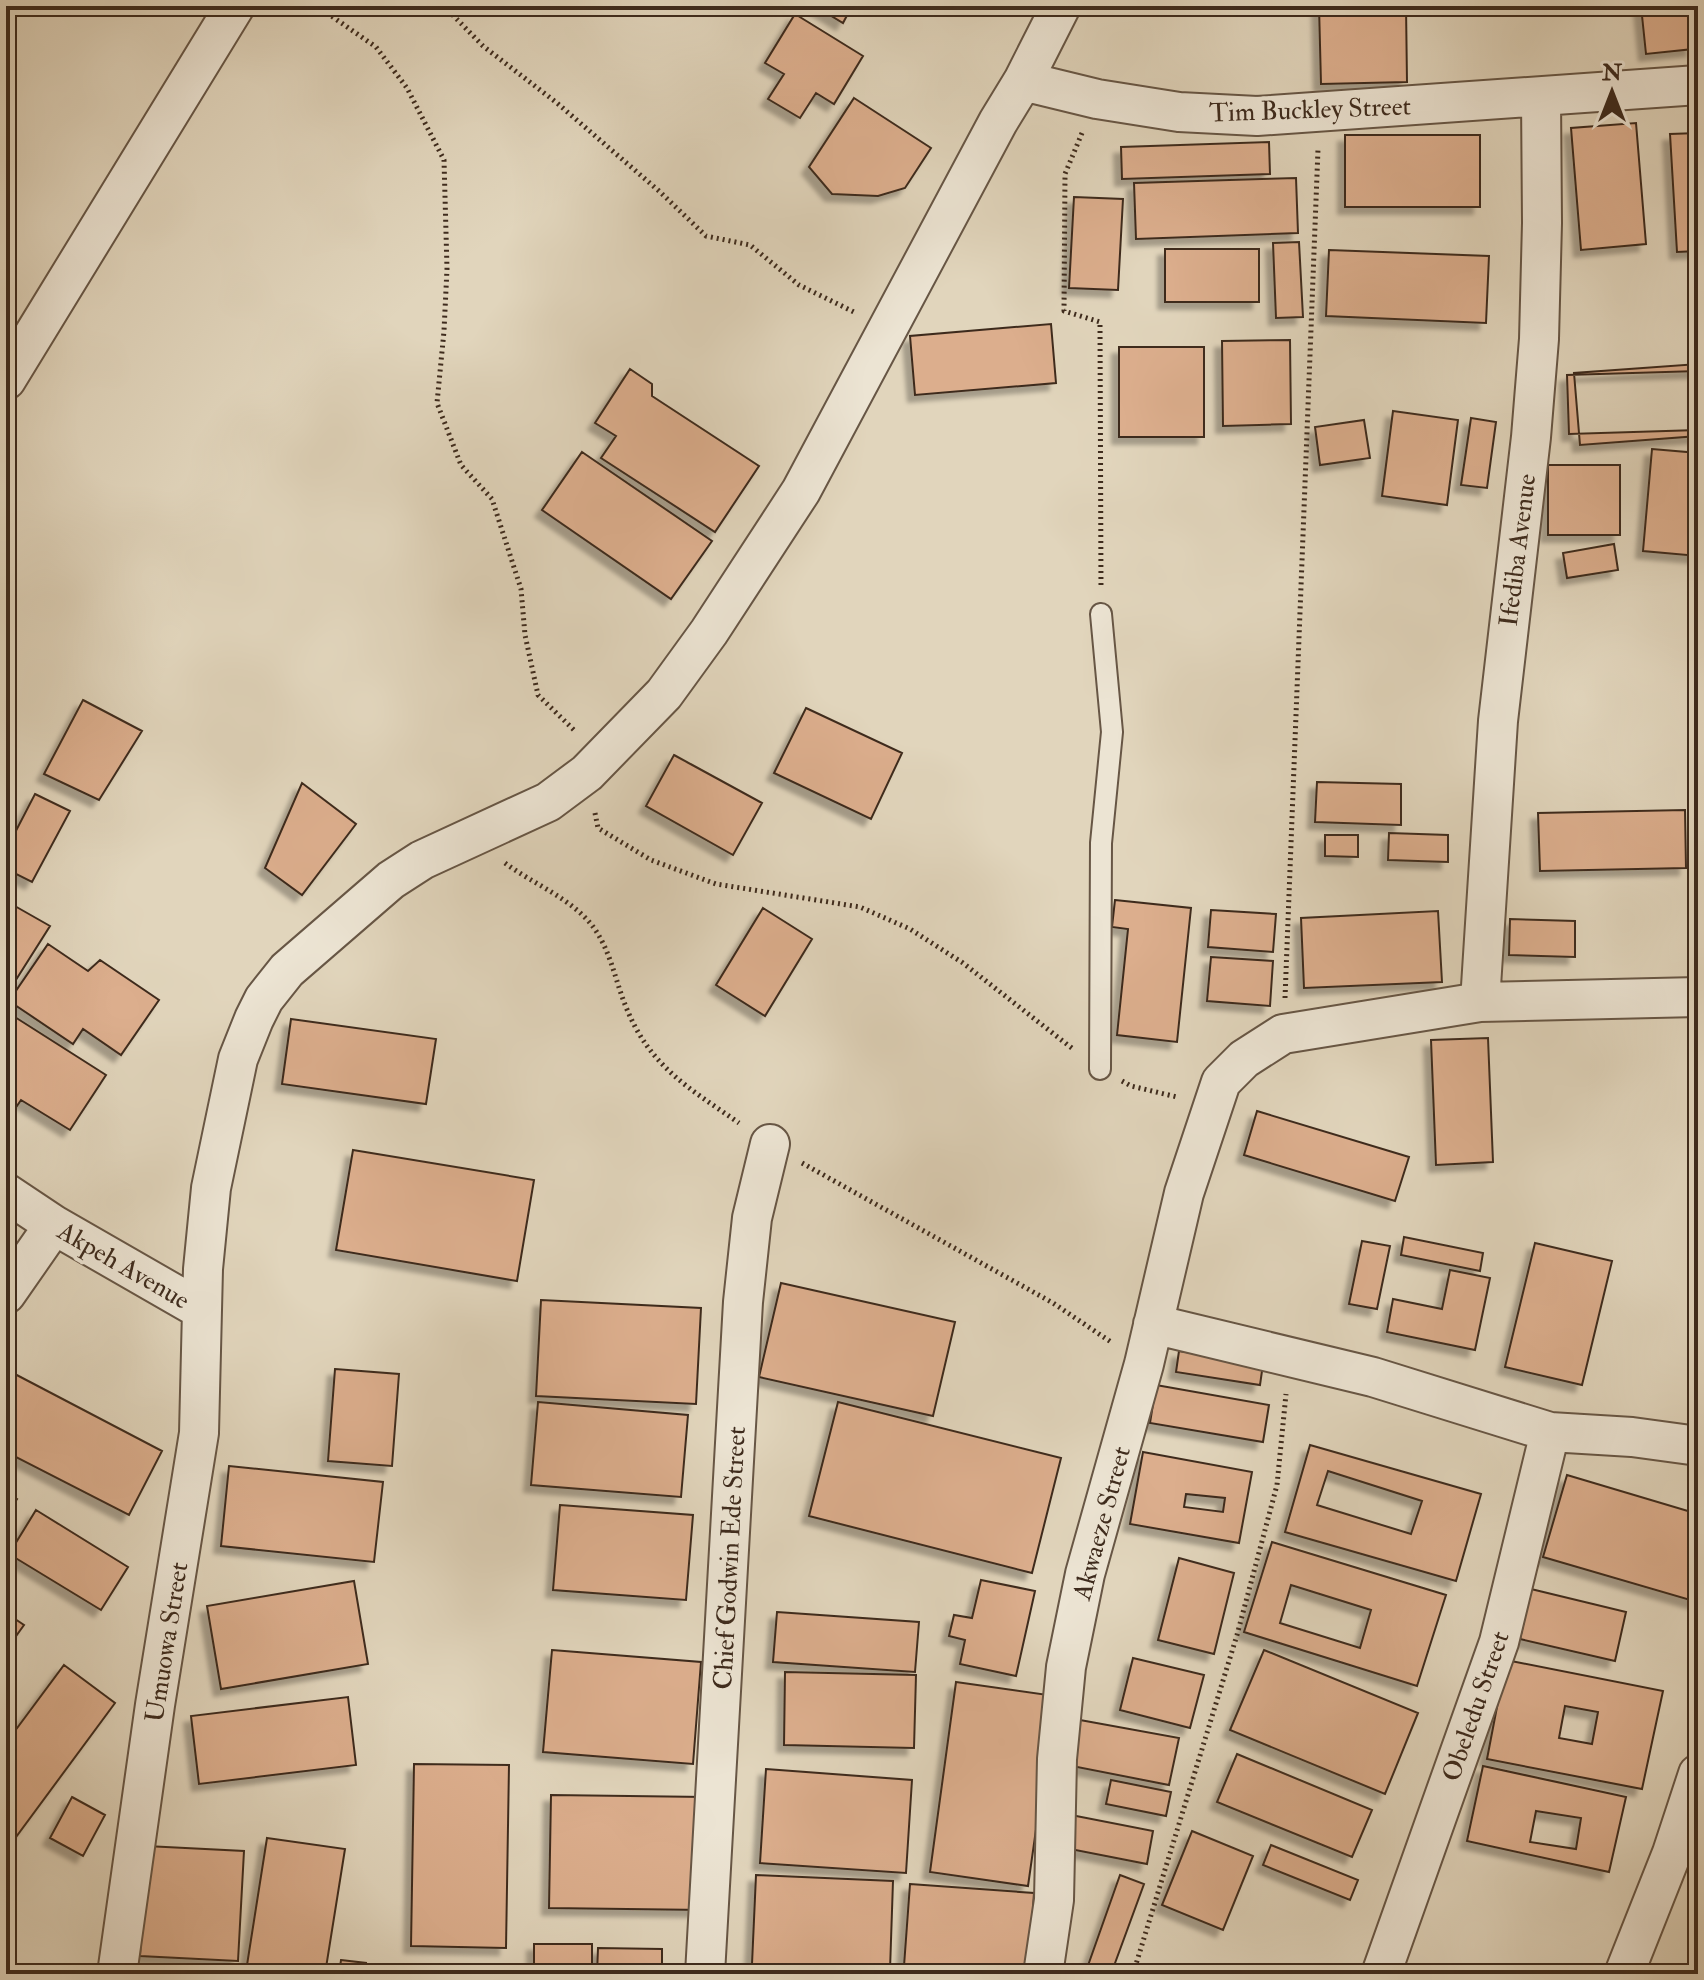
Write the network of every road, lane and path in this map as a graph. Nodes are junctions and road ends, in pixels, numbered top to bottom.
1 (235, 6) edge
2 (317, 6) edge
3 (444, 6) edge
4 (1061, 6) edge
5 (1023, 81) junction
6 (1698, 85) edge
7 (1541, 98) junction
8 (1097, 99) junction
9 (1319, 112) junction
10 (890, 328) junction
11 (6, 380) edge
12 (1101, 614) joint
13 (587, 773) junction
14 (1698, 997) edge
15 (1480, 1002) junction
16 (1283, 1034) junction
17 (1100, 1069) junction
18 (1217, 1093) junction
19 (770, 1144) dead end
20 (6, 1193) edge
21 (54, 1225) junction
22 (6, 1294) edge
23 (202, 1310) junction
24 (1153, 1324) junction
25 (1290, 1357) junction
26 (1550, 1432) junction
27 (1698, 1446) edge
28 (1698, 1774) edge
29 (117, 1974) edge
30 (705, 1974) edge
31 (1043, 1974) edge
32 (1133, 1974) edge
33 (1381, 1974) edge
34 (1624, 1974) edge

1 - 11 street
2 - 13 path
3 - 10 path
4 - 5 street
5 - 8 street, Tim Buckley Street
5 - 10 street, Umuowa Street
6 - 7 street, Tim Buckley Street
7 - 9 street, Tim Buckley Street
7 - 15 street, Ifediba Avenue
8 - 9 street, Tim Buckley Street
8 - 12 path
9 - 16 path
10 - 13 street, Umuowa Street
12 - 17 lane
13 - 17 path
13 - 23 street, Umuowa Street
14 - 15 street
15 - 16 street
16 - 18 street
17 - 18 path
18 - 24 street, Akwaeze Street
19 - 30 street, Chief Godwin Ede Street
20 - 21 street, Akpeh Avenue
21 - 22 street
21 - 23 street, Akpeh Avenue
23 - 29 street, Umuowa Street
24 - 25 street
24 - 31 street, Akwaeze Street
25 - 26 street
25 - 32 path
26 - 27 street
26 - 33 street, Obeledu Street
28 - 34 street

